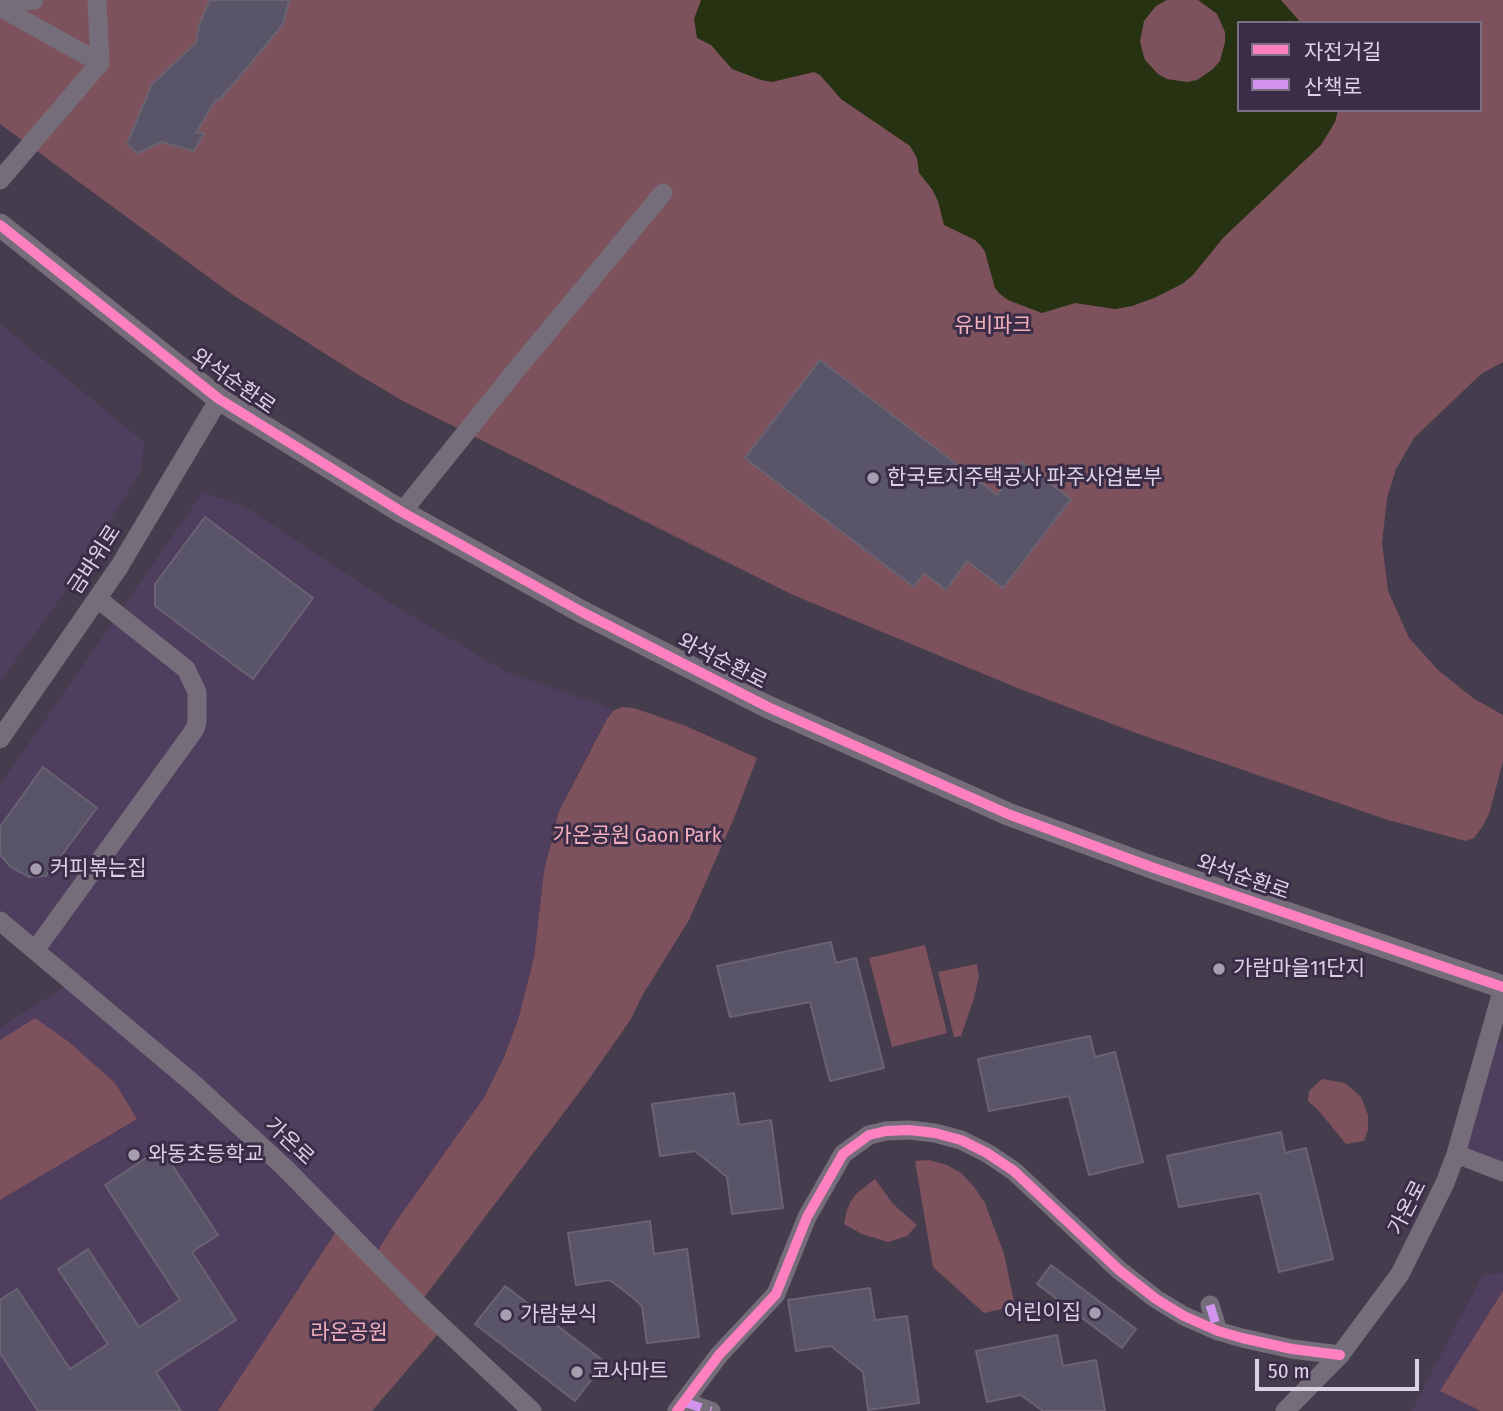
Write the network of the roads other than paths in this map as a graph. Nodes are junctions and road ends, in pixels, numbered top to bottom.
1 (34, 0) edge
2 (97, 0) edge
3 (0, 5) edge
4 (100, 64) junction
5 (0, 180) edge
6 (663, 194) dead end
7 (0, 226) edge
8 (219, 400) junction
9 (402, 512) junction
10 (98, 599) junction
11 (0, 738) edge
12 (0, 921) edge
13 (36, 950) junction
14 (1503, 988) edge
15 (1456, 1154) junction
16 (1503, 1172) edge
17 (1210, 1305) dead end
18 (1217, 1331) junction
19 (1340, 1355) junction
20 (681, 1407) edge
21 (532, 1411) edge
22 (710, 1411) edge
23 (1285, 1411) edge

1 - 3 street
2 - 4 street
3 - 4 street
4 - 5 street
6 - 9 street
7 - 8 street, 와석순환로
8 - 9 street, 와석순환로
8 - 10 street, 금바위로
9 - 14 street, 와석순환로
10 - 11 street, 금바위로
10 - 13 street
12 - 13 street, 가온로
13 - 21 street, 가온로
14 - 15 street, 가온로
15 - 16 street
15 - 19 street, 가온로
17 - 18 street
18 - 19 street
18 - 20 street
19 - 23 street, 가온로
20 - 22 street

